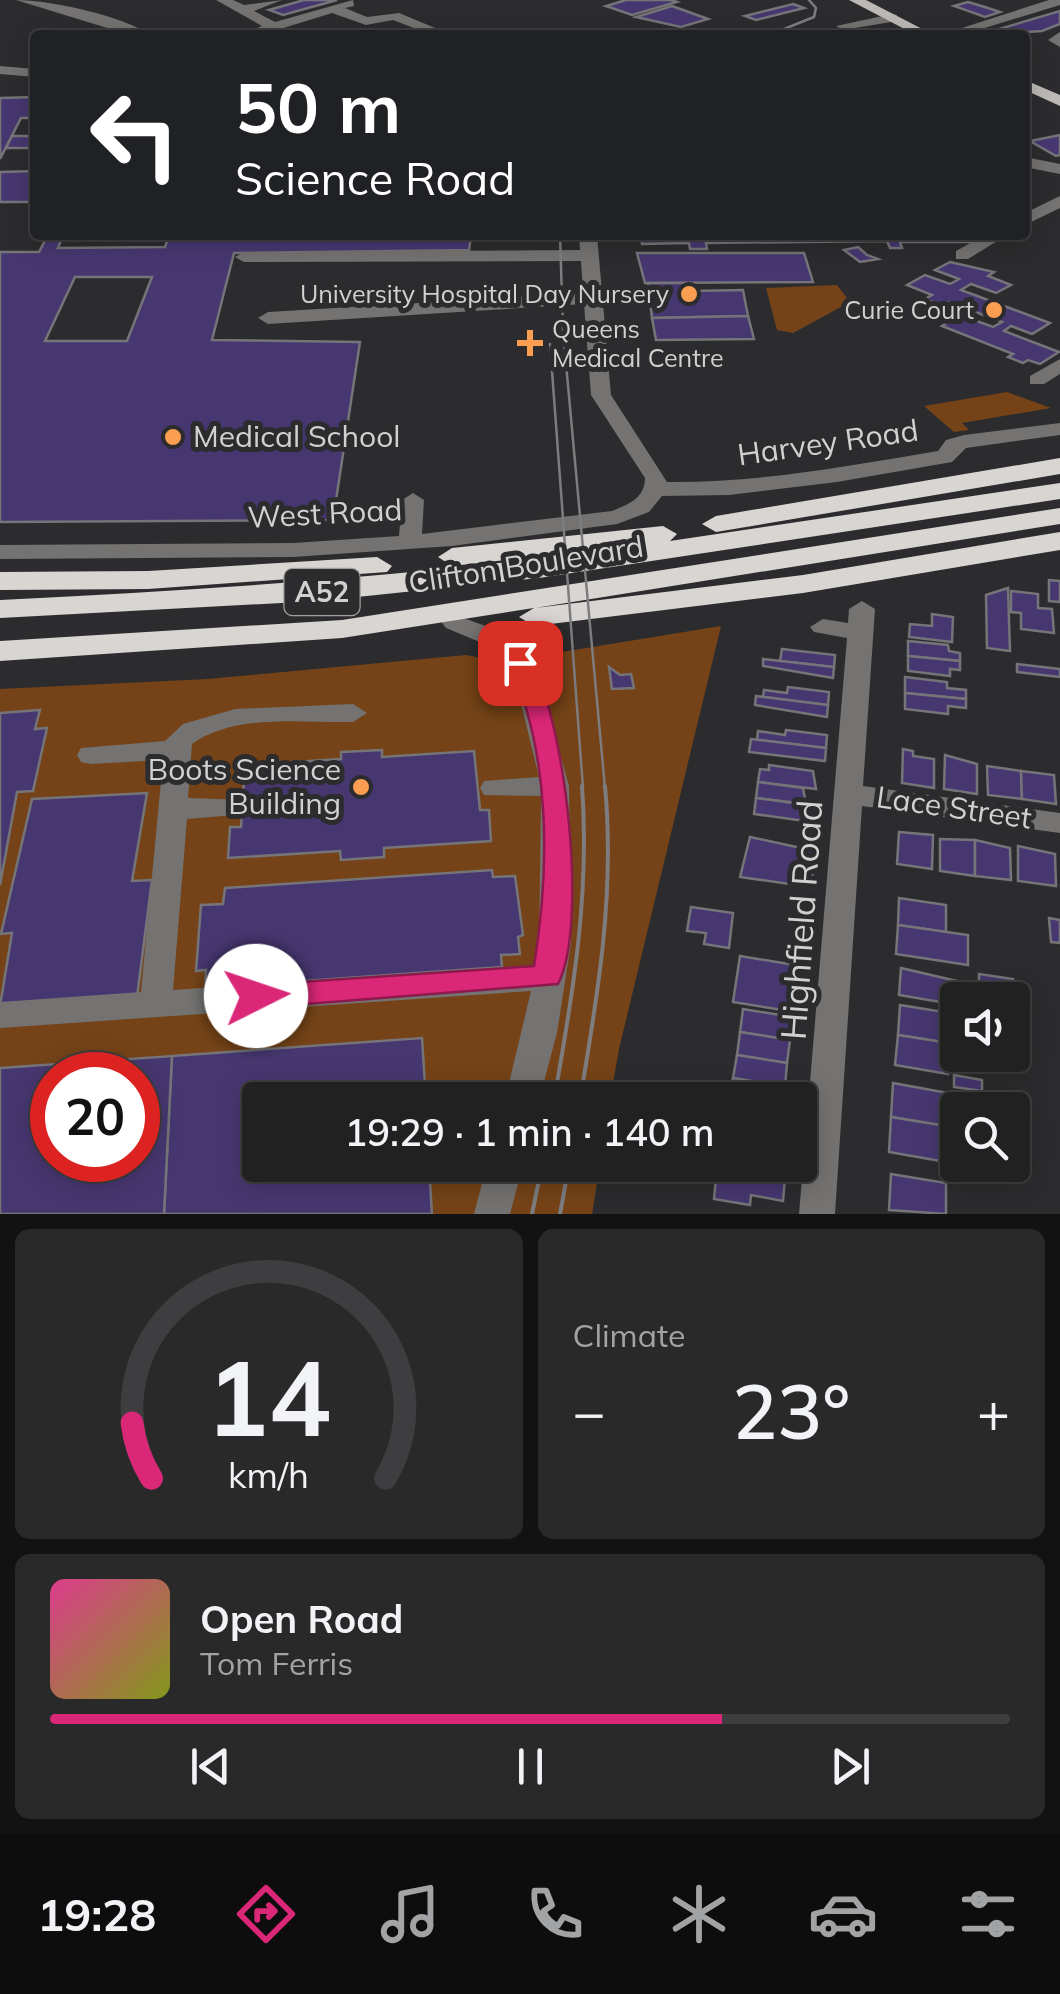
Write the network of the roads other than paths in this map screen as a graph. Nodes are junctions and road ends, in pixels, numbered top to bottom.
1 (23, 0) edge
2 (223, 0) edge
3 (275, 0) edge
4 (358, 0) edge
5 (856, 0) edge
6 (1060, 2) edge
7 (74, 4) edge
8 (98, 8) dead end
9 (332, 8) junction
10 (240, 11) junction
11 (892, 18) junction
12 (366, 22) junction
13 (843, 26) dead end
14 (131, 30) edge
15 (262, 30) edge
16 (266, 30) edge
17 (373, 30) edge
18 (432, 30) edge
19 (917, 30) edge
20 (964, 30) edge
21 (0, 70) edge
22 (30, 73) edge
23 (1030, 86) edge
24 (1060, 101) edge
25 (1030, 163) edge
26 (1058, 166) edge
27 (1060, 201) edge
28 (1030, 217) edge
29 (989, 240) edge
30 (588, 245) edge
31 (962, 255) dead end
32 (244, 257) dead end
33 (592, 298) junction
34 (268, 318) dead end
35 (1060, 365) edge
36 (1037, 380) dead end
37 (1060, 428) edge
38 (1060, 466) edge
39 (1060, 491) edge
40 (652, 496) junction
41 (412, 500) dead end
42 (1060, 516) edge
43 (663, 534) junction
44 (0, 538) edge
45 (1060, 541) edge
46 (410, 542) junction
47 (12, 552) edge
48 (474, 576) junction
49 (0, 580) edge
50 (0, 609) edge
51 (455, 623) junction
52 (822, 628) dead end
53 (342, 629) junction
54 (0, 650) edge
55 (353, 713) dead end
56 (178, 750) junction
57 (91, 755) dead end
58 (555, 786) junction
59 (494, 788) dead end
60 (849, 794) junction
61 (237, 807) dead end
62 (173, 809) junction
63 (1060, 822) edge
64 (547, 976) junction
65 (156, 1003) junction
66 (0, 1014) edge
67 (527, 1082) edge
68 (500, 1182) edge
69 (492, 1214) edge
70 (818, 1214) edge

1 - 14 street
2 - 10 street
3 - 10 street
4 - 9 street
5 - 11 main road
6 - 20 street
7 - 8 street
9 - 12 street
9 - 16 street
10 - 15 street
11 - 13 street
11 - 19 main road
12 - 17 street
12 - 18 street
21 - 22 street
23 - 24 main road
25 - 26 street
27 - 28 street
29 - 31 street
30 - 32 street
30 - 33 street
33 - 34 street
33 - 40 street
35 - 36 street
37 - 40 street, Harvey Road
38 - 43 highway
39 - 48 highway, Clifton Boulevard / A52
40 - 46 street, West Road
41 - 46 street
42 - 53 highway, Clifton Boulevard / A52
43 - 48 highway
43 - 49 highway
44 - 47 street
45 - 51 highway
46 - 47 street, West Road
48 - 50 highway, Clifton Boulevard / A52
51 - 53 highway
51 - 58 street
52 - 60 street, Highfield Road
53 - 54 highway, Clifton Boulevard / A52
55 - 56 street
56 - 57 street
56 - 62 street
58 - 59 street
58 - 64 street
60 - 63 street, Lace Street
60 - 70 street, Highfield Road
61 - 62 street
62 - 65 street
64 - 65 street
64 - 67 street
65 - 66 street
68 - 69 street

